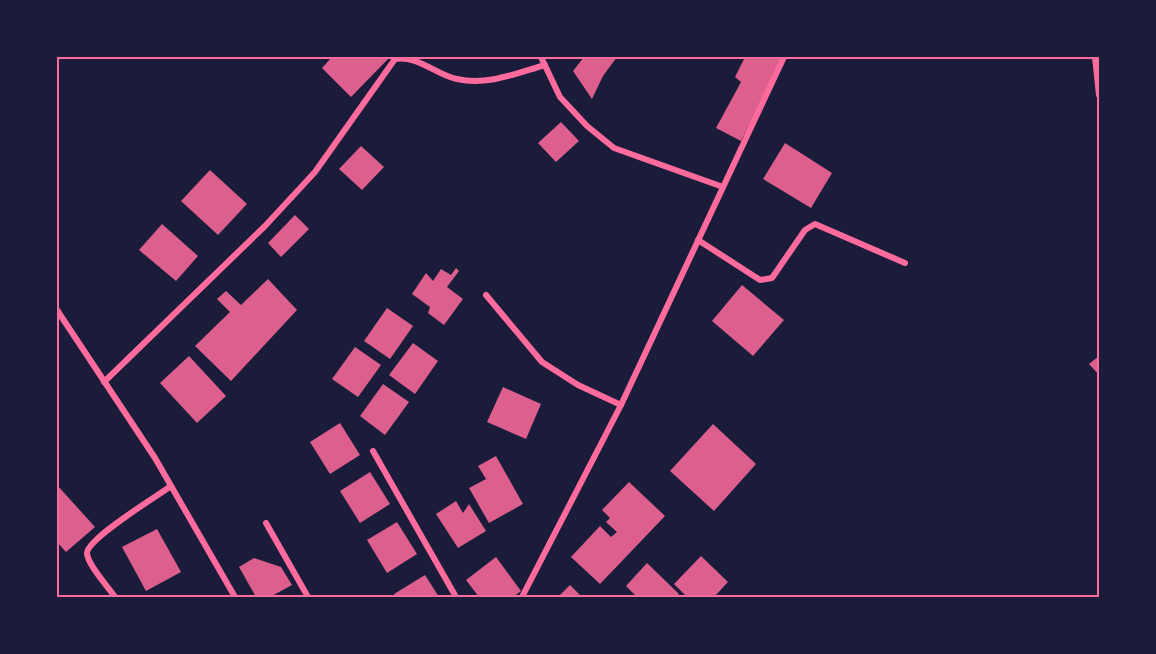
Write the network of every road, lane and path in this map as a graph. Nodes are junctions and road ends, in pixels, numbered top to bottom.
1 (541, 57) edge
2 (784, 57) edge
3 (1095, 57) edge
4 (545, 64) junction
5 (1099, 95) edge
6 (723, 187) junction
7 (698, 240) junction
8 (905, 263) dead end
9 (486, 295) dead end
10 (57, 310) edge
11 (105, 382) junction
12 (621, 405) junction
13 (373, 452) dead end
14 (171, 486) junction
15 (266, 523) dead end
16 (115, 597) edge
17 (235, 597) edge
18 (308, 597) edge
19 (456, 597) edge
20 (522, 597) edge

1 - 4 street
2 - 6 street
3 - 5 street
4 - 6 street
4 - 11 street
6 - 7 street
7 - 8 street
7 - 12 street
9 - 12 street
10 - 11 street
11 - 14 street
12 - 20 street
13 - 19 street
14 - 16 street
14 - 17 street
15 - 18 street

